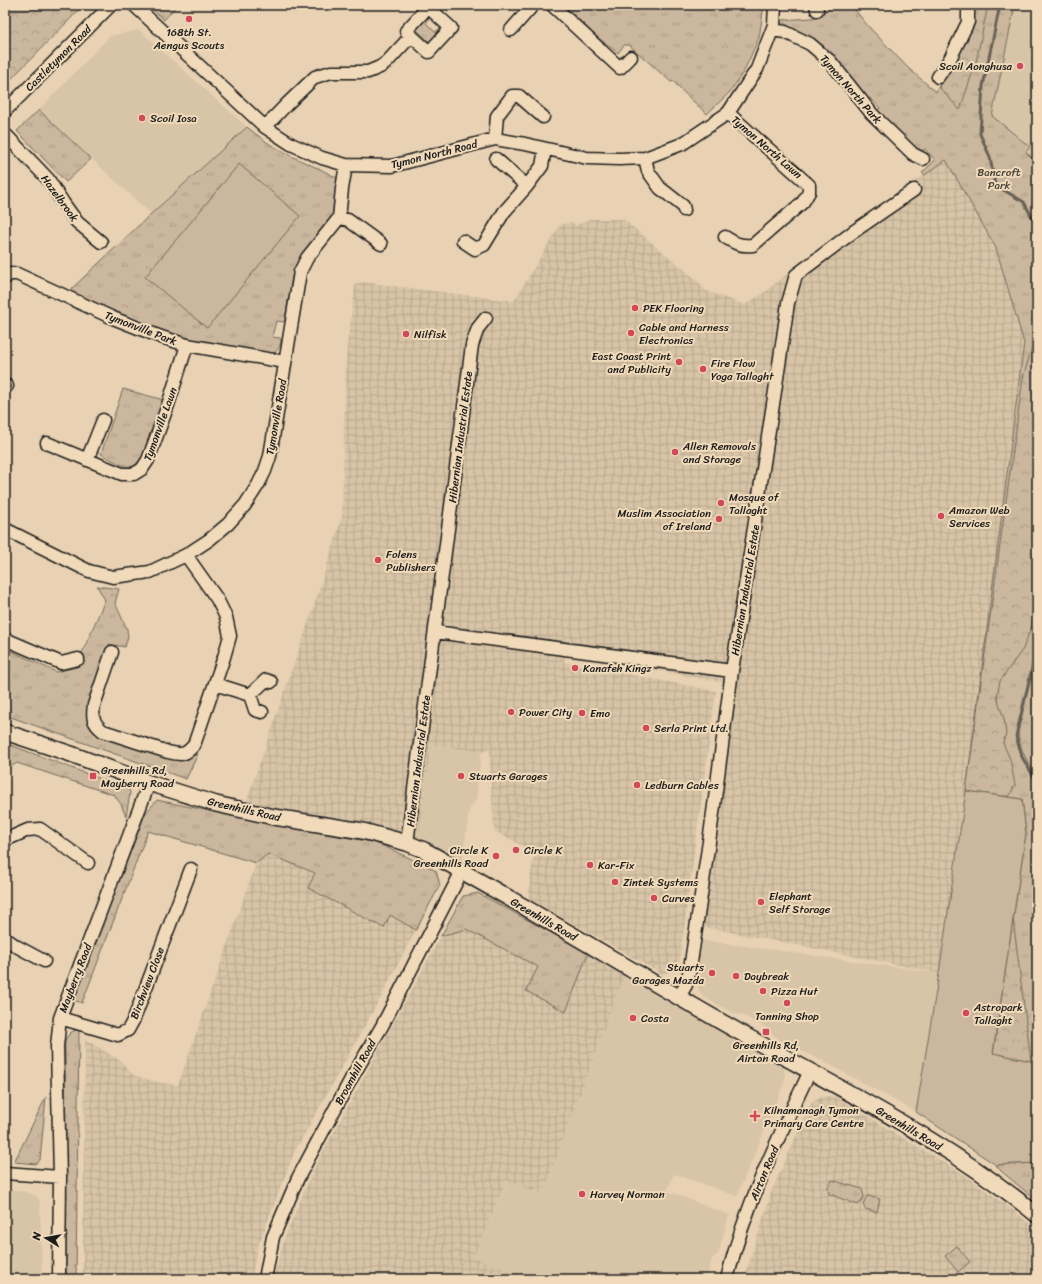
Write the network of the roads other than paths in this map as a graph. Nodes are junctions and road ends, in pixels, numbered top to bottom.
1 (111, 5) edge
2 (134, 5) edge
3 (533, 5) edge
4 (552, 5) edge
5 (775, 5) edge
6 (968, 5) edge
7 (511, 30) dead end
8 (772, 30) junction
9 (411, 36) dead end
10 (630, 57) dead end
11 (938, 77) dead end
12 (5, 111) edge
13 (728, 113) junction
14 (543, 117) dead end
15 (265, 127) junction
16 (5, 134) edge
17 (495, 139) junction
18 (545, 149) junction
19 (645, 158) junction
20 (923, 159) dead end
21 (500, 162) dead end
22 (346, 165) junction
23 (527, 186) junction
24 (914, 190) dead end
25 (684, 210) dead end
26 (339, 218) junction
27 (725, 237) dead end
28 (463, 241) dead end
29 (101, 242) dead end
30 (381, 244) dead end
31 (5, 278) edge
32 (486, 318) dead end
33 (187, 345) junction
34 (285, 362) junction
35 (103, 420) dead end
36 (47, 442) dead end
37 (87, 460) junction
38 (7, 534) edge
39 (186, 555) junction
40 (435, 632) junction
41 (5, 639) edge
42 (112, 652) dead end
43 (78, 659) dead end
44 (732, 670) junction
45 (271, 682) dead end
46 (215, 684) junction
47 (250, 695) junction
48 (262, 712) dead end
49 (5, 732) edge
50 (149, 783) junction
51 (5, 840) edge
52 (407, 843) junction
53 (88, 863) dead end
54 (191, 869) dead end
55 (462, 871) junction
56 (5, 938) edge
57 (44, 961) dead end
58 (678, 998) junction
59 (60, 1018) junction
60 (810, 1071) junction
61 (5, 1172) edge
62 (60, 1176) junction
63 (1037, 1215) edge
64 (60, 1279) edge
65 (265, 1279) edge
66 (727, 1279) edge

1 - 12 street, Castletymon Road
2 - 15 street, Tymon North Road
3 - 7 street
4 - 10 street
5 - 8 street, Tymon North Road
6 - 11 street
8 - 13 street, Tymon North Road
8 - 20 street, Tymon North Park
9 - 15 street
13 - 19 street, Tymon North Road
13 - 27 street, Tymon North Lawn
14 - 17 street
15 - 22 street, Tymon North Road
16 - 29 street, Hazelbrook
17 - 18 street, Tymon North Road
17 - 22 street, Tymon North Road
18 - 19 street, Tymon North Road
18 - 23 street
19 - 25 street
21 - 23 street
22 - 26 street
23 - 28 street
24 - 44 street, Hibernian Industrial Estate
26 - 30 street
26 - 34 street, Tymonville Road
31 - 33 street, Tymonville Park
32 - 40 street, Hibernian Industrial Estate
33 - 34 street, Tymonville Park
33 - 37 street, Tymonville Lawn
34 - 39 street, Tymonville Road
35 - 37 street
36 - 37 street, Tymonville Lawn
38 - 39 street, Tymonville Road
39 - 46 street
40 - 44 street, Hibernian Industrial Estate
40 - 52 street, Hibernian Industrial Estate
41 - 43 street
42 - 46 street
44 - 58 street, Hibernian Industrial Estate
45 - 47 street
46 - 47 street
47 - 48 street
49 - 50 main road, Greenhills Road
50 - 52 main road, Greenhills Road
50 - 59 street, Mayberry Road
51 - 53 street
52 - 55 main road, Greenhills Road
54 - 59 street, Birchview Close
55 - 58 main road, Greenhills Road
55 - 65 street, Broomhill Road
56 - 57 street
58 - 60 main road, Greenhills Road
59 - 62 street, Mayberry Road
60 - 63 main road, Greenhills Road
60 - 66 street, Airton Road
61 - 62 street
62 - 64 street, Mayberry Road

